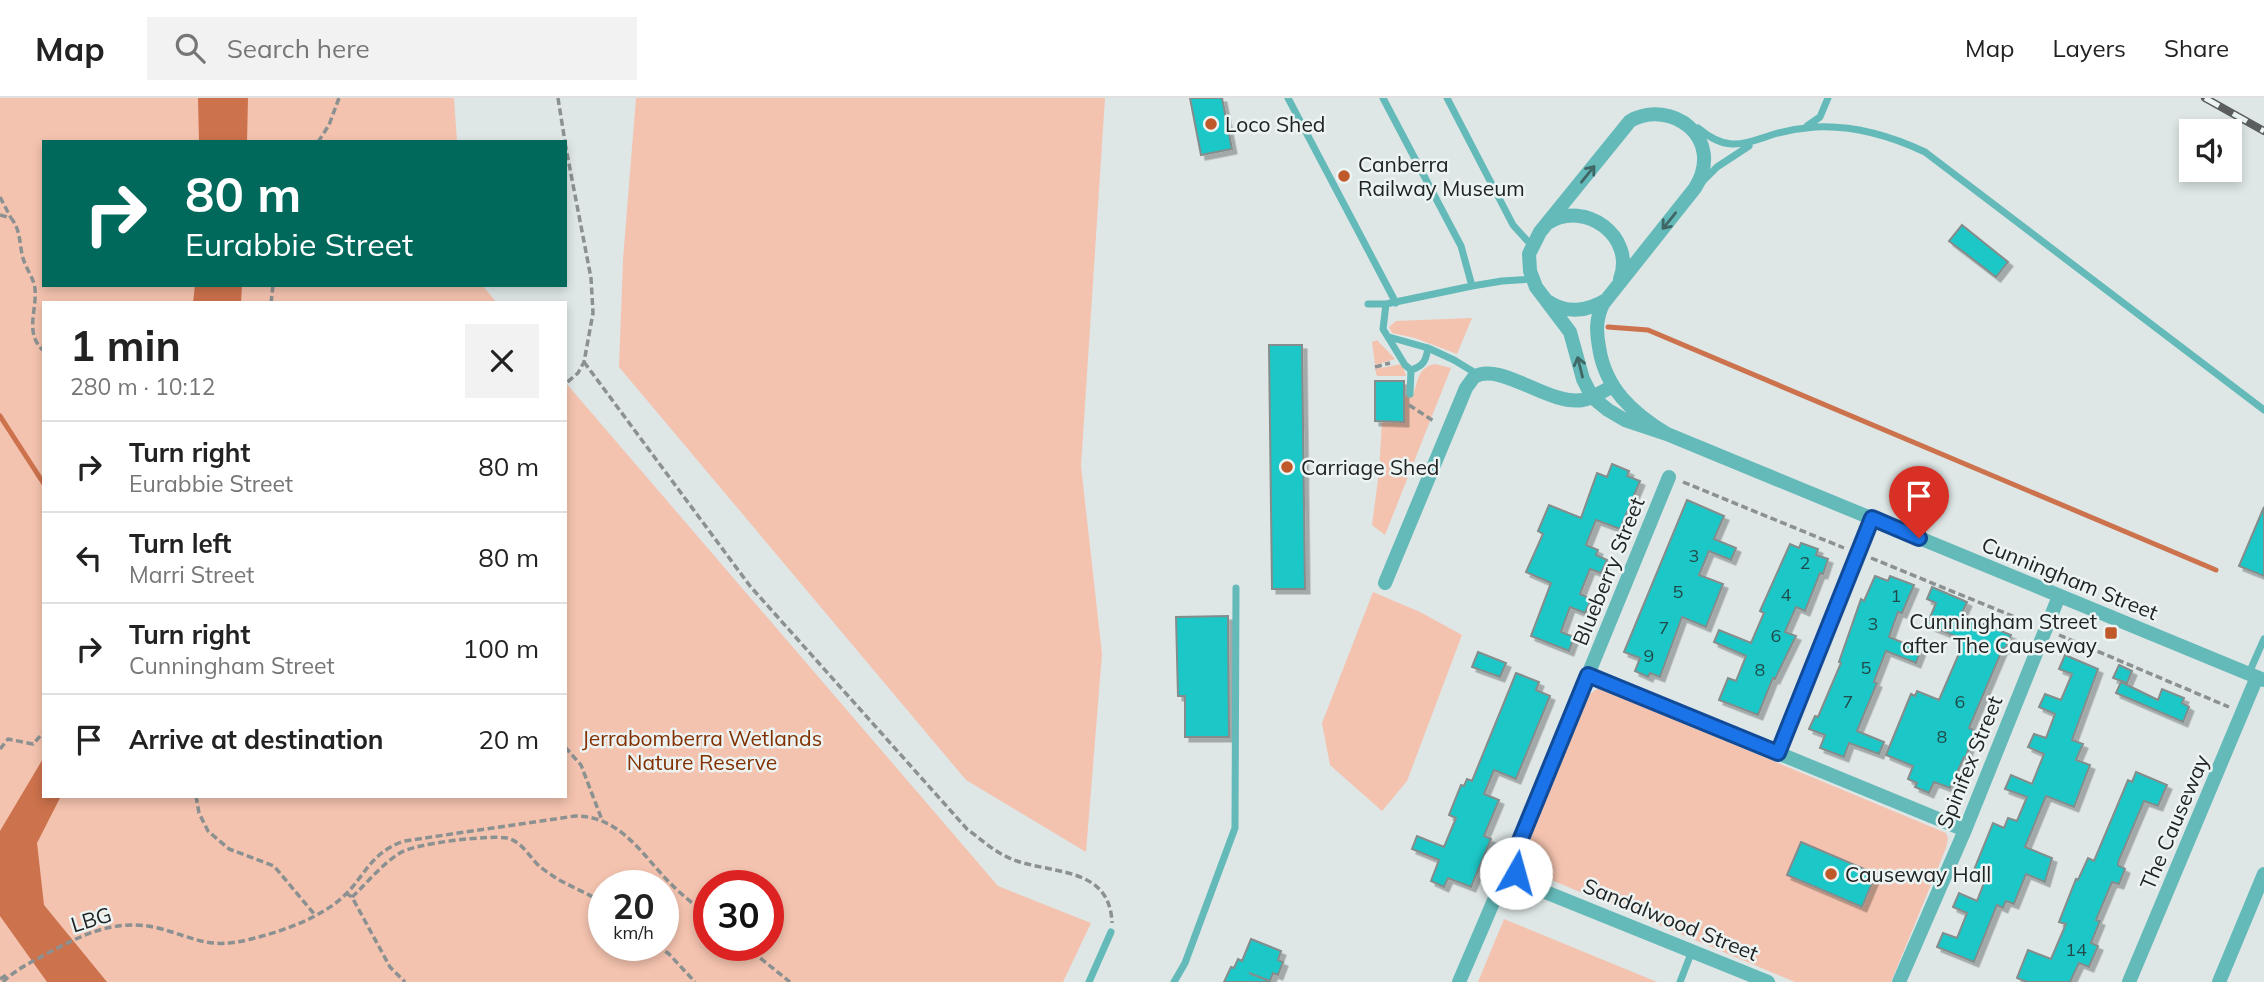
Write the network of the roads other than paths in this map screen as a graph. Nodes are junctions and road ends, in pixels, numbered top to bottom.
1 (1288, 98) edge
2 (1383, 98) edge
3 (1447, 98) edge
4 (1828, 98) edge
5 (1690, 122) junction
6 (1800, 129) junction
7 (1768, 136) junction
8 (1695, 188) junction
9 (1544, 226) junction
10 (1532, 246) junction
11 (1532, 279) junction
12 (1618, 285) junction
13 (1472, 286) junction
14 (1543, 296) junction
15 (1607, 299) junction
16 (1396, 303) junction
17 (1368, 304) dead end
18 (1385, 304) junction
19 (1389, 337) junction
20 (1428, 348) junction
21 (1412, 370) junction
22 (1478, 375) junction
23 (1612, 386) junction
24 (1410, 394) dead end
25 (1592, 397) junction
26 (2264, 410) edge
27 (1667, 433) junction
28 (1669, 477) road end
29 (1872, 518) junction
30 (1385, 583) dead end
31 (1236, 588) dead end
32 (2059, 596) junction
33 (2264, 639) edge
34 (1588, 675) junction
35 (2257, 677) edge
36 (1778, 753) junction
37 (1965, 830) junction
38 (2264, 874) edge
39 (1518, 881) junction
40 (1111, 932) road end
41 (1693, 950) junction
42 (1089, 982) edge
43 (1174, 982) edge
44 (1459, 982) edge
45 (1680, 982) edge
46 (1768, 982) edge
47 (1899, 982) edge
48 (2129, 982) edge
49 (2219, 982) edge

1 - 16 lane
2 - 13 lane
3 - 10 lane
4 - 6 lane
5 - 7 lane
5 - 8 street, Cunningham Street
9 -> 5 street
6 - 7 lane
6 - 26 lane
7 - 8 lane
8 -> 12 street, Cunningham Street
9 - 10 street
9 - 12 street
10 - 11 street
11 - 13 lane
11 - 14 street
12 - 15 street, Cunningham Street
13 - 16 lane
14 - 15 street
25 -> 14 street
15 - 23 street, Cunningham Street
16 - 18 lane
17 - 18 lane
18 - 19 lane
19 - 20 lane
19 - 21 lane
20 - 21 lane
20 - 22 lane
21 - 24 lane
22 - 25 street
22 - 30 street
23 - 25 street
23 - 27 street, Cunningham Street
25 - 27 street, Cunningham Street
27 - 29 street, Cunningham Street
28 - 34 street, Blueberry Street
29 - 32 street, Cunningham Street
29 - 36 street
31 - 43 lane
32 - 35 street, Cunningham Street
32 - 37 street, Spinifex Street
33 - 35 lane
34 - 36 street
34 - 39 street, Blueberry Street
35 - 48 street, The Causeway
36 - 37 street
37 - 47 street, Spinifex Street
38 - 49 street
39 - 41 street, Sandalwood Street
39 - 44 street
40 - 42 lane
41 - 45 lane
41 - 46 street, Sandalwood Street

